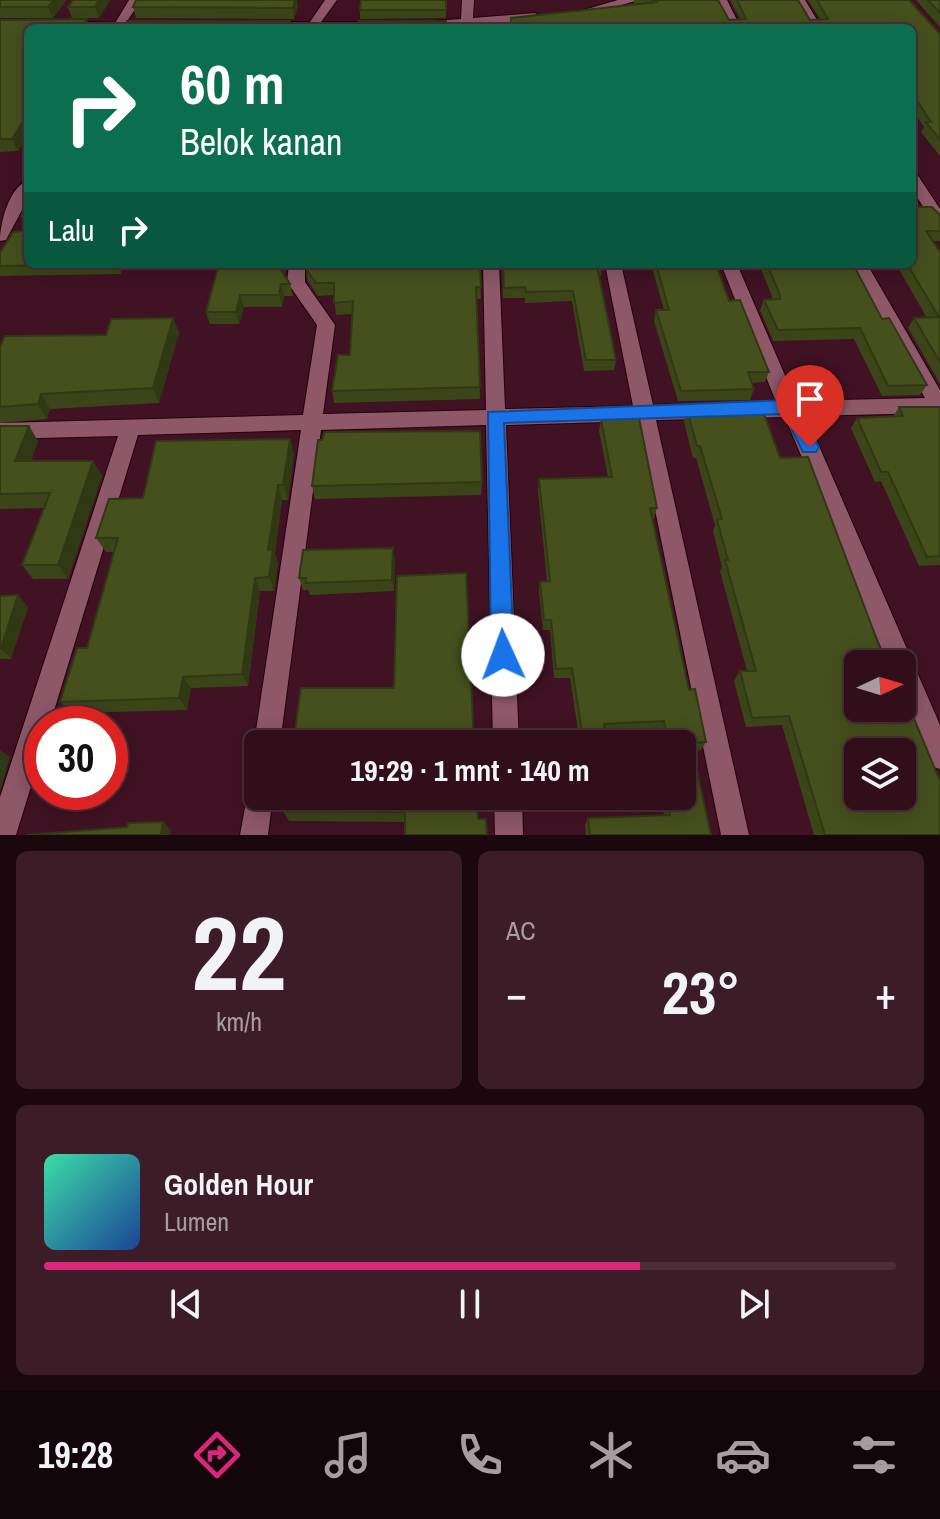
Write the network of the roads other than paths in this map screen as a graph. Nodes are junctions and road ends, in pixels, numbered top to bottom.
1 (135, 0) edge
2 (331, 0) edge
3 (468, 0) edge
4 (633, 0) edge
5 (721, 0) edge
6 (799, 0) edge
7 (569, 7) edge
8 (67, 12) edge
9 (552, 15) edge
10 (58, 24) edge
11 (120, 24) edge
12 (314, 24) edge
13 (467, 24) joint
14 (733, 24) edge
15 (814, 24) edge
16 (916, 183) edge
17 (24, 192) edge
18 (940, 221) edge
19 (24, 234) edge
20 (0, 235) edge
21 (297, 268) edge
22 (491, 268) edge
23 (614, 268) edge
24 (731, 268) edge
25 (861, 268) edge
26 (939, 406) edge
27 (790, 407) junction
28 (648, 412) junction
29 (495, 417) junction
30 (312, 422) junction
31 (131, 426) junction
32 (0, 431) edge
33 (895, 650) edge
34 (916, 699) edge
35 (269, 730) edge
36 (506, 730) edge
37 (940, 756) edge
38 (257, 810) edge
39 (508, 810) edge
40 (2, 835) edge
41 (254, 835) edge
42 (509, 835) edge
43 (735, 835) edge

1 - 11 street
2 - 12 street
3 - 13 street
4 - 7 street
5 - 14 street
6 - 15 street
8 - 10 street
9 - 13 street
16 - 18 street
17 - 20 street
19 - 20 street
21 - 30 street
22 - 29 street
23 - 28 street
24 - 27 street
25 - 26 street
26 - 27 street
27 - 28 street
27 - 33 street
28 - 29 street
28 - 43 street
29 - 30 street
29 - 36 street
30 - 31 street
30 - 35 street
31 - 32 street
31 - 40 street
34 - 37 street
38 - 41 street
39 - 42 street

